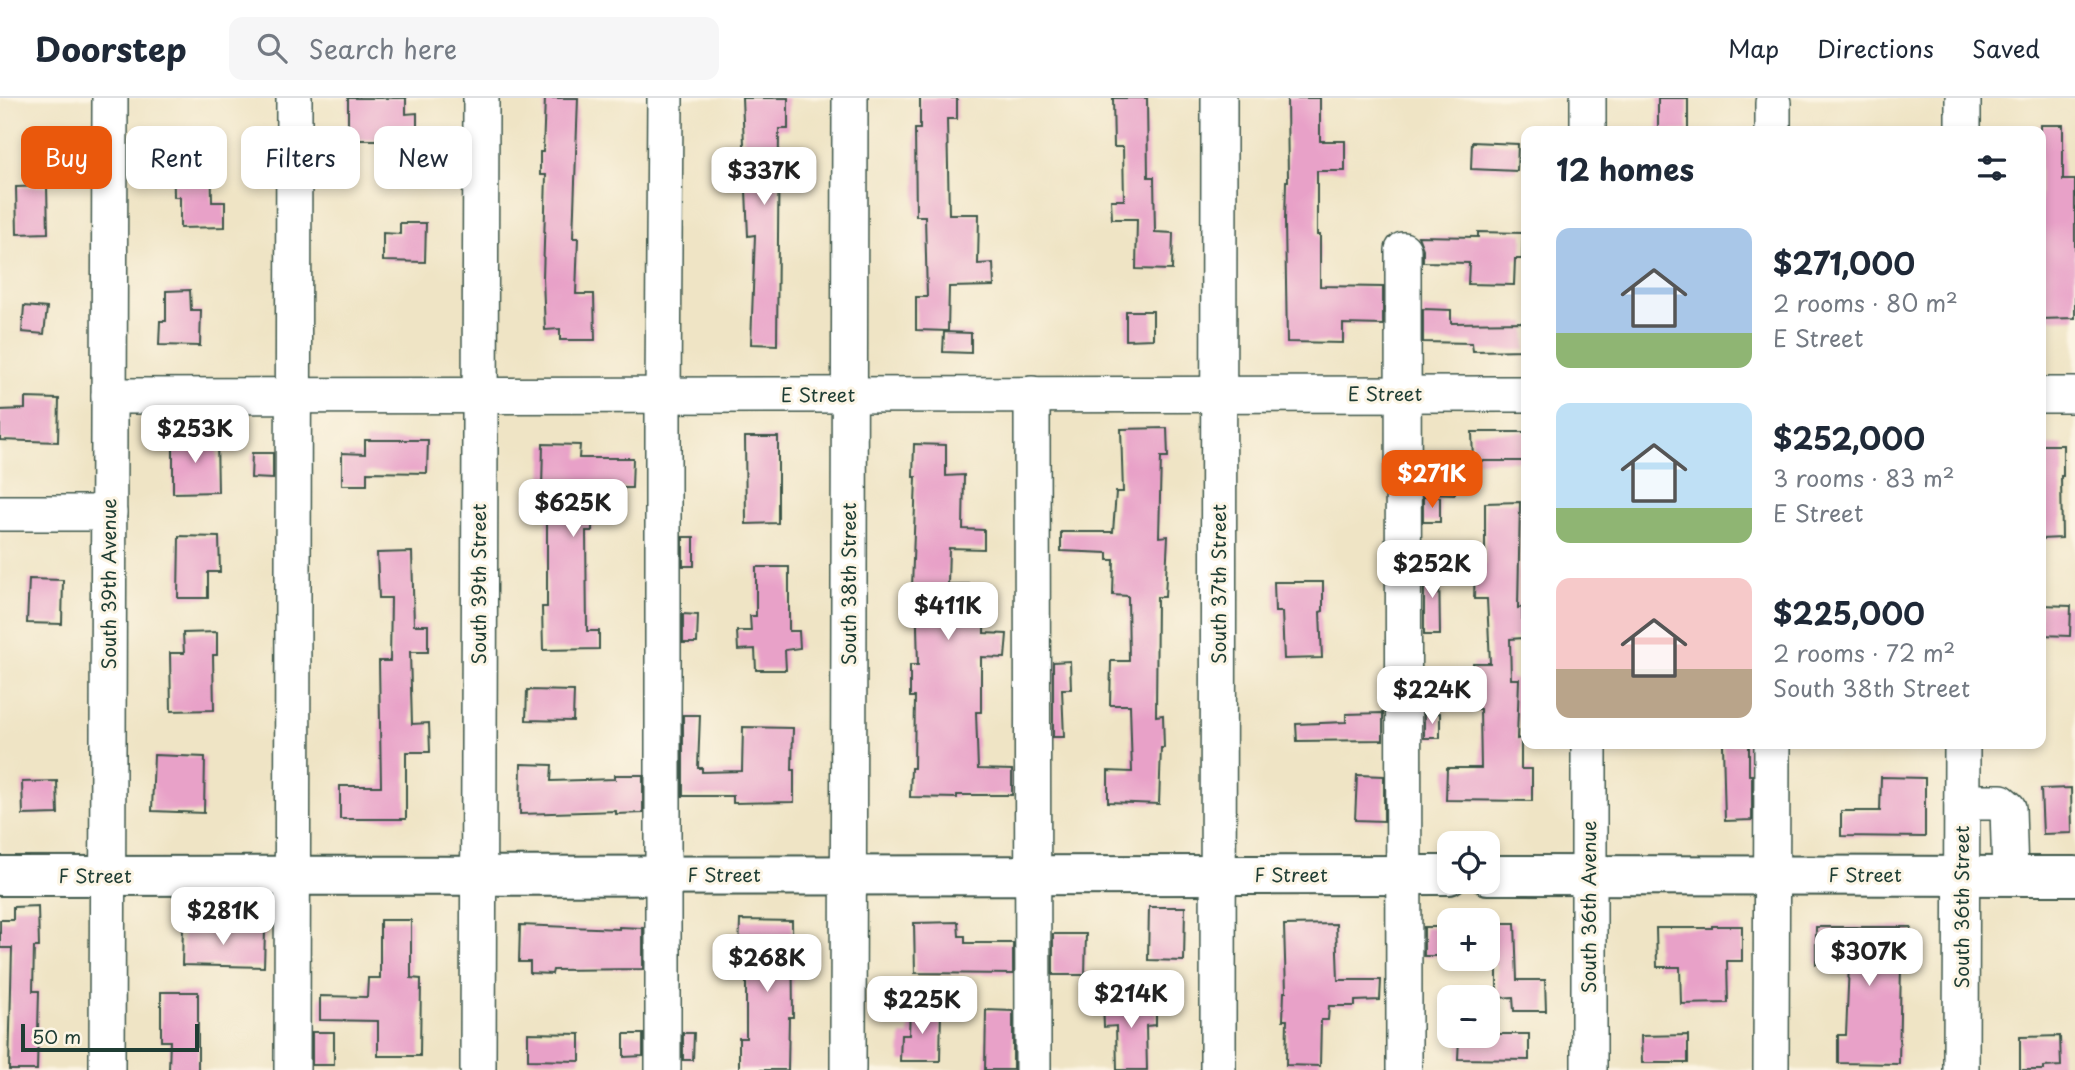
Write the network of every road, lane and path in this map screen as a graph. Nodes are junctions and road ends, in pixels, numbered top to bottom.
1 (110, 98) edge
2 (294, 98) edge
3 (481, 98) edge
4 (665, 98) edge
5 (850, 98) edge
6 (1219, 98) edge
7 (1588, 98) edge
8 (1963, 98) edge
9 (1588, 126) edge
10 (1963, 126) edge
11 (1403, 250) dead end
12 (1032, 394) junction
13 (1220, 394) junction
14 (1404, 394) junction
15 (1521, 394) edge
16 (479, 395) junction
17 (663, 395) junction
18 (850, 395) junction
19 (2046, 395) edge
20 (2075, 395) edge
21 (109, 396) junction
22 (293, 396) junction
23 (0, 513) edge
24 (109, 513) junction
25 (1589, 749) edge
26 (1772, 749) edge
27 (1962, 749) edge
28 (1962, 802) junction
29 (478, 875) junction
30 (663, 875) junction
31 (849, 875) junction
32 (1034, 875) junction
33 (1219, 875) junction
34 (1404, 875) junction
35 (1437, 875) edge
36 (1500, 875) edge
37 (1589, 875) junction
38 (1772, 875) junction
39 (1962, 875) junction
40 (2010, 875) junction
41 (0, 876) edge
42 (107, 876) junction
43 (2075, 876) edge
44 (293, 877) junction
45 (107, 1070) edge
46 (292, 1070) edge
47 (478, 1070) edge
48 (663, 1070) edge
49 (848, 1070) edge
50 (1032, 1070) edge
51 (1218, 1070) edge
52 (1404, 1070) edge
53 (1588, 1070) edge
54 (1771, 1070) edge
55 (1961, 1070) edge

1 - 21 street, South 39th Avenue
2 - 22 street
3 - 16 street, South 39th Street
4 - 17 street
5 - 18 street, South 38th Street
6 - 13 street, South 37th Street
7 - 9 street
8 - 10 street
11 - 14 street
12 - 13 street, E Street
12 - 18 street, E Street
12 - 32 street
13 - 14 street, E Street
13 - 33 street, South 37th Street
14 - 15 street, E Street
14 - 34 street
16 - 17 street, E Street
16 - 22 street, E Street
16 - 29 street, South 39th Street
17 - 18 street, E Street
17 - 30 street
18 - 31 street, South 38th Street
19 - 20 street
21 - 22 street, E Street
21 - 24 street, South 39th Avenue
22 - 44 street
23 - 24 street
24 - 42 street, South 39th Avenue
25 - 37 street, South 36th Avenue
26 - 38 street
27 - 28 street, South 36th Street
28 - 39 street, South 36th Street
28 - 40 street
29 - 30 main road, F Street
29 - 44 main road, F Street
29 - 47 street, South 39th Street
30 - 31 main road, F Street
30 - 48 street
31 - 32 main road, F Street
31 - 49 street, South 38th Street
32 - 33 main road, F Street
32 - 50 street
33 - 34 main road, F Street
33 - 51 street, South 37th Street
34 - 35 main road, F Street
34 - 52 street
36 - 37 main road, F Street
37 - 38 main road, F Street
37 - 53 street, South 36th Avenue
38 - 39 main road, F Street
38 - 54 street
39 - 40 main road, F Street
39 - 55 street, South 36th Street
40 - 43 main road, F Street
41 - 42 main road, F Street
42 - 44 main road, F Street
42 - 45 street, South 39th Avenue
44 - 46 street

